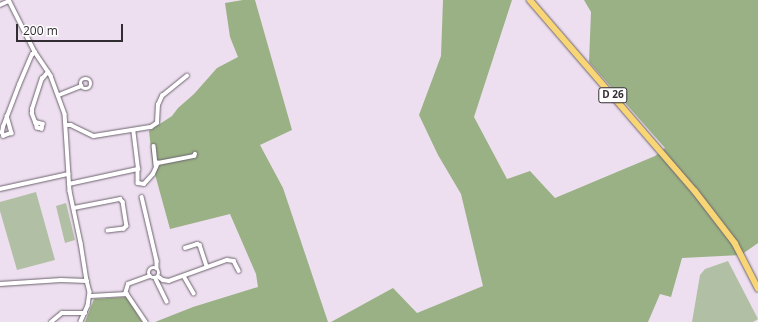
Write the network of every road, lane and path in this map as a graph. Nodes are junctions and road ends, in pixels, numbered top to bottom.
1 (530, 0) edge
2 (9, 1) edge
3 (0, 5) edge
4 (34, 52) junction
5 (48, 72) junction
6 (187, 76) dead end
7 (81, 86) dead end
8 (59, 95) junction
9 (7, 116) junction
10 (35, 122) dead end
11 (67, 125) junction
12 (133, 131) junction
13 (154, 146) dead end
14 (195, 154) dead end
15 (156, 166) junction
16 (138, 169) junction
17 (68, 174) junction
18 (69, 184) junction
19 (0, 189) edge
20 (142, 196) dead end
21 (74, 208) junction
22 (108, 231) dead end
23 (185, 248) dead end
24 (207, 266) junction
25 (157, 268) junction
26 (238, 271) dead end
27 (150, 276) junction
28 (184, 276) junction
29 (157, 278) junction
30 (86, 281) junction
31 (0, 284) edge
32 (758, 288) edge
33 (194, 293) dead end
34 (125, 294) junction
35 (91, 296) junction
36 (167, 302) dead end
37 (85, 313) junction
38 (51, 322) edge
39 (81, 322) edge
40 (146, 322) edge

1 - 32 main road, D 26
2 - 3 street
2 - 4 street
4 - 5 street
4 - 9 street
5 - 8 street
5 - 10 street
6 - 12 street
7 - 8 street
8 - 11 street
9 - 9 street
11 - 12 street
11 - 17 street
12 - 16 street
13 - 15 street
14 - 15 street
15 - 16 street
16 - 18 street
17 - 18 street
17 - 19 street
18 - 21 street
20 - 25 street
21 - 22 street
21 - 30 street
23 - 24 street
24 - 26 street
24 - 28 street
25 - 27 street
25 - 29 street
27 - 29 street
27 - 34 street
28 - 29 street
28 - 33 street
29 - 36 street
30 - 31 street
30 - 35 street
34 - 35 street
34 - 40 street
35 - 37 street
37 - 38 street
37 - 39 street

